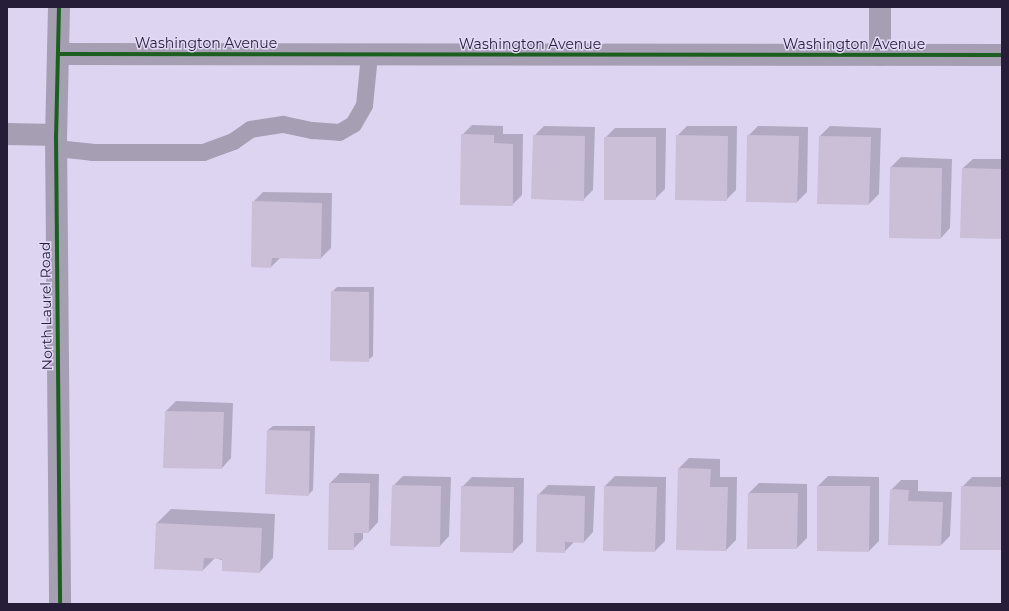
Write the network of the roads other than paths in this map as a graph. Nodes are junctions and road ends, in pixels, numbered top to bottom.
1 (59, 7) edge
2 (880, 7) edge
3 (58, 54) junction
4 (368, 55) junction
5 (1002, 55) edge
6 (880, 56) junction
7 (7, 134) edge
8 (56, 141) junction
9 (60, 604) edge

1 - 3 street, North Laurel Road
2 - 6 street
3 - 4 street, Washington Avenue
3 - 8 street, North Laurel Road
4 - 6 street, Washington Avenue
4 - 8 lane
5 - 6 street, Washington Avenue
7 - 8 street
8 - 9 street, North Laurel Road

